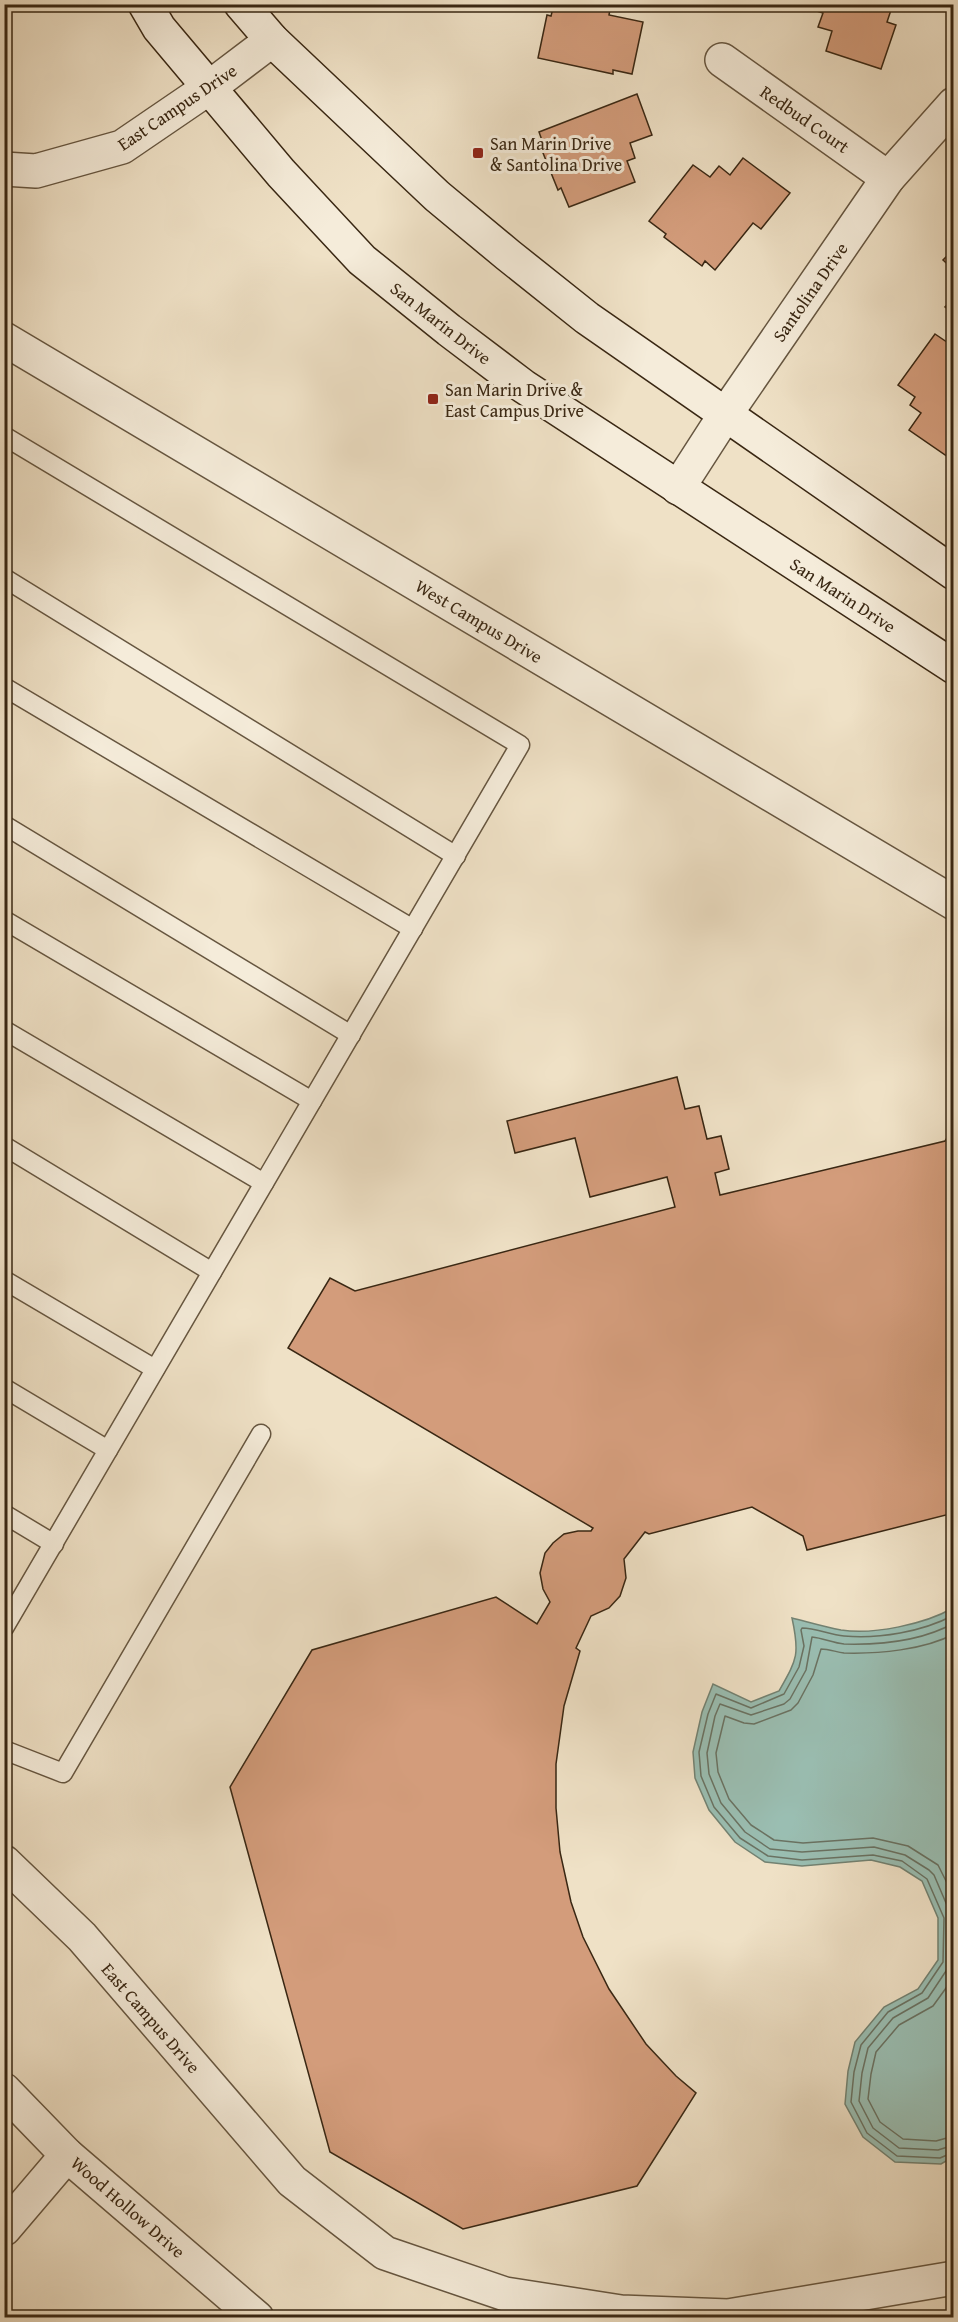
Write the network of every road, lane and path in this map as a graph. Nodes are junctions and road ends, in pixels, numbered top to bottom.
1 (145, 4) edge
2 (241, 4) edge
3 (272, 40) junction
4 (722, 60) dead end
5 (210, 87) junction
6 (954, 104) edge
7 (4, 169) edge
8 (888, 178) junction
9 (4, 339) edge
10 (725, 415) junction
11 (4, 436) edge
12 (678, 488) junction
13 (954, 573) edge
14 (4, 578) edge
15 (954, 667) edge
16 (4, 687) edge
17 (4, 825) edge
18 (456, 856) junction
19 (954, 903) edge
20 (4, 920) edge
21 (412, 929) junction
22 (4, 1030) edge
23 (351, 1035) junction
24 (312, 1101) junction
25 (4, 1146) edge
26 (264, 1183) junction
27 (212, 1272) junction
28 (4, 1280) edge
29 (155, 1369) junction
30 (4, 1388) edge
31 (261, 1434) dead end
32 (108, 1450) junction
33 (4, 1514) edge
34 (54, 1544) junction
35 (4, 1628) edge
36 (4, 1750) edge
37 (4, 1862) edge
38 (4, 2091) edge
39 (67, 2155) junction
40 (4, 2229) edge
41 (954, 2278) edge
42 (257, 2318) edge

1 - 5 street, San Marin Drive
2 - 3 street
3 - 5 street, East Campus Drive
3 - 10 street
4 - 8 street, Redbud Court
5 - 7 street, East Campus Drive
5 - 12 street, San Marin Drive
6 - 8 street, Santolina Drive
8 - 10 street, Santolina Drive
9 - 19 street, West Campus Drive
10 - 12 street, Santolina Drive
10 - 13 street
11 - 18 lane
12 - 15 street, San Marin Drive
14 - 18 lane
16 - 21 lane
17 - 23 lane
18 - 21 lane
20 - 24 lane
21 - 23 lane
22 - 26 lane
23 - 24 lane
24 - 26 lane
25 - 27 lane
26 - 27 lane
27 - 29 lane
28 - 29 lane
29 - 32 lane
30 - 32 lane
31 - 36 lane
32 - 34 lane
33 - 34 lane
34 - 35 lane
37 - 41 street, East Campus Drive
38 - 39 street, Wood Hollow Drive
39 - 40 street
39 - 42 street, Wood Hollow Drive

